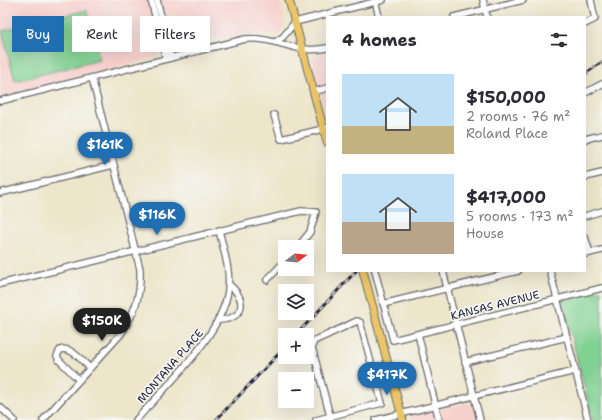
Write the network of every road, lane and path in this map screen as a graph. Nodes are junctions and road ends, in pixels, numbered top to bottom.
1 (151, 0) edge
2 (157, 0) edge
3 (289, 0) edge
4 (383, 0) edge
5 (483, 0) edge
6 (523, 0) edge
7 (591, 0) edge
8 (375, 1) edge
9 (485, 9) junction
10 (379, 16) edge
11 (458, 16) edge
12 (487, 16) edge
13 (295, 22) junction
14 (586, 24) edge
15 (275, 42) junction
16 (326, 48) edge
17 (302, 50) junction
18 (168, 58) junction
19 (92, 78) junction
20 (602, 84) edge
21 (326, 88) edge
22 (313, 92) junction
23 (586, 92) edge
24 (0, 101) edge
25 (274, 115) dead end
26 (325, 128) edge
27 (602, 135) edge
28 (586, 140) edge
29 (113, 165) junction
30 (602, 173) edge
31 (586, 177) edge
32 (0, 193) edge
33 (602, 211) edge
34 (586, 216) edge
35 (218, 230) junction
36 (303, 240) edge
37 (602, 250) edge
38 (135, 251) junction
39 (587, 253) edge
40 (278, 268) edge
41 (363, 272) edge
42 (375, 272) edge
43 (443, 272) edge
44 (514, 272) edge
45 (550, 272) edge
46 (267, 280) dead end
47 (0, 284) edge
48 (228, 284) junction
49 (602, 288) edge
50 (447, 289) junction
51 (558, 299) junction
52 (383, 304) junction
53 (219, 320) junction
54 (456, 325) junction
55 (418, 334) junction
56 (567, 337) junction
57 (465, 362) junction
58 (90, 368) junction
59 (576, 371) junction
60 (79, 380) junction
61 (474, 396) junction
62 (436, 406) junction
63 (0, 407) edge
64 (402, 417) edge
65 (330, 418) edge
66 (14, 420) edge
67 (43, 420) edge
68 (136, 420) edge
69 (316, 420) edge
70 (376, 420) edge
71 (439, 420) edge
72 (480, 420) edge
73 (588, 420) edge

1 - 18 street
2 - 18 street
3 - 13 main road
4 - 8 street
5 - 9 street
6 - 9 street
7 - 14 street
8 - 10 street
8 - 13 street
9 - 11 street
9 - 12 street
13 - 15 street
13 - 17 main road
15 - 17 street
15 - 18 street
16 - 17 street
17 - 22 main road
18 - 19 street
19 - 24 street
19 - 29 street
20 - 23 street
21 - 22 street
22 - 26 main road
25 - 26 street
27 - 28 street
29 - 32 street
29 - 38 street
30 - 31 street
33 - 34 street
35 - 36 street
35 - 38 street
35 - 48 street, MONTANA PLACE
37 - 39 street
38 - 47 street
38 - 58 street
40 - 46 street
41 - 64 main road
42 - 52 street
43 - 50 street
44 - 50 street
45 - 51 street
48 - 53 street, MONTANA PLACE
48 - 53 street
49 - 51 street, KANSAS AVENUE
50 - 52 street
50 - 54 street
51 - 54 street, KANSAS AVENUE
51 - 56 street
52 - 55 street, KANSAS AVENUE
53 - 68 street, MONTANA PLACE
54 - 55 street, KANSAS AVENUE
54 - 57 street
55 - 62 street
56 - 57 street
56 - 59 street
57 - 61 street
58 - 60 street
58 - 60 street
59 - 61 street
59 - 73 street
60 - 67 street
61 - 62 street
61 - 72 street
62 - 64 street
62 - 71 street
63 - 66 street
64 - 70 street
65 - 65 street
65 - 69 street

